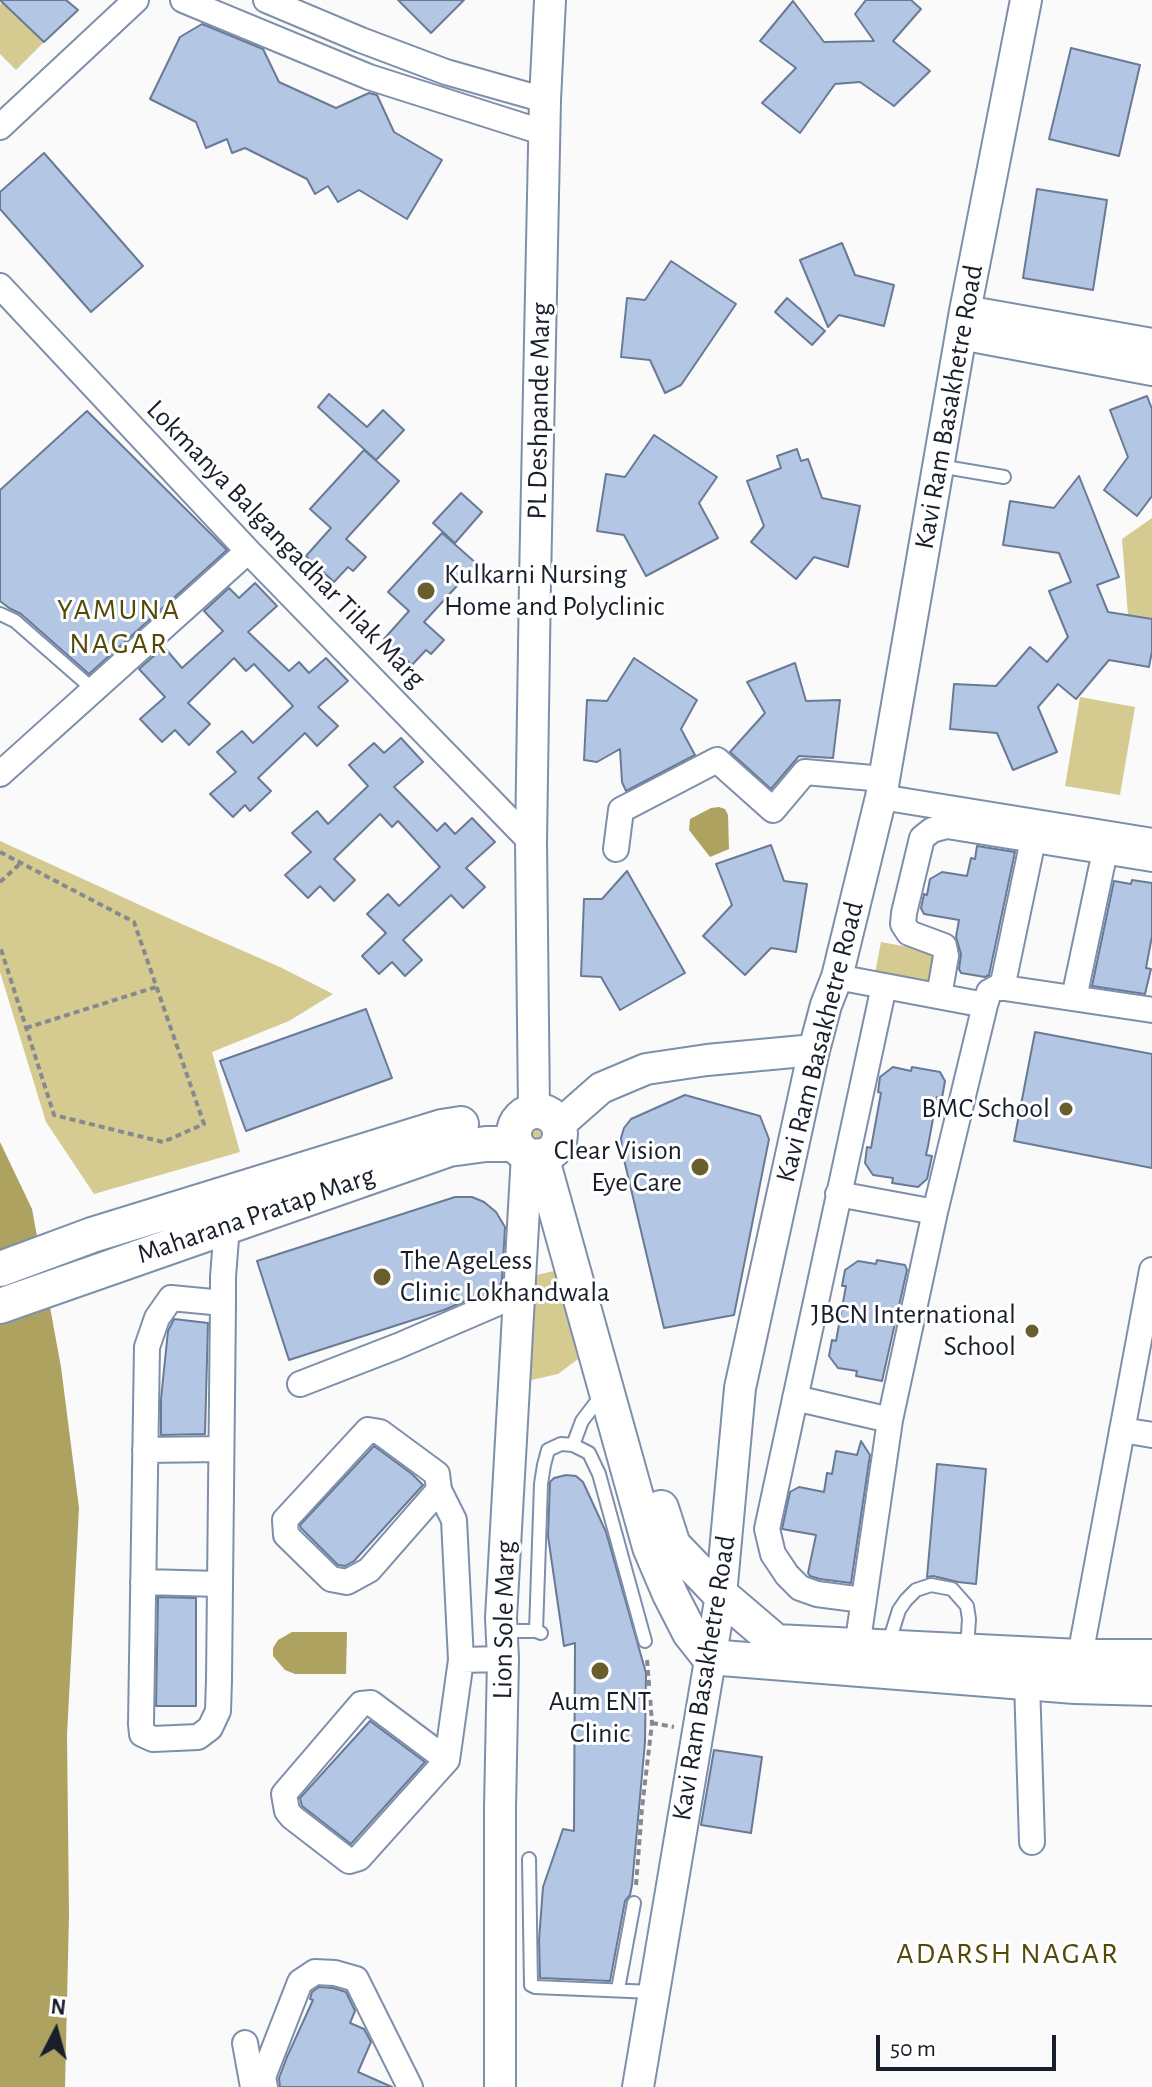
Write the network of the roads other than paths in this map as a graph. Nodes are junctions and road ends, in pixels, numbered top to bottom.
1 (136, 0) edge
2 (183, 0) edge
3 (266, 0) edge
4 (550, 0) edge
5 (1026, 0) edge
6 (545, 100) junction
7 (0, 127) edge
8 (545, 133) junction
9 (0, 286) edge
10 (963, 322) junction
11 (1152, 344) edge
12 (1152, 370) edge
13 (939, 466) junction
14 (1004, 477) dead end
15 (248, 551) junction
16 (0, 614) edge
17 (92, 691) junction
18 (0, 774) edge
19 (883, 788) junction
20 (1033, 840) junction
21 (1152, 841) edge
22 (531, 842) junction
23 (616, 849) dead end
24 (1105, 851) junction
25 (1152, 859) edge
26 (837, 977) junction
27 (884, 986) junction
28 (1002, 988) junction
29 (939, 996) junction
30 (1074, 998) junction
31 (985, 1005) junction
32 (1152, 1009) edge
33 (814, 1050) junction
34 (535, 1138) junction
35 (838, 1194) junction
36 (935, 1212) junction
37 (227, 1225) junction
38 (0, 1269) edge
39 (1151, 1277) edge
40 (519, 1294) junction
41 (223, 1303) junction
42 (0, 1306) edge
43 (300, 1384) dead end
44 (606, 1390) junction
45 (795, 1398) junction
46 (890, 1420) junction
47 (1122, 1430) junction
48 (1152, 1435) edge
49 (573, 1445) junction
50 (221, 1449) junction
51 (145, 1450) junction
52 (439, 1490) junction
53 (143, 1582) junction
54 (220, 1584) junction
55 (721, 1595) junction
56 (863, 1600) junction
57 (645, 1641) road end
58 (502, 1645) junction
59 (966, 1652) junction
60 (866, 1654) junction
61 (709, 1657) junction
62 (1152, 1657) edge
63 (461, 1660) junction
64 (1077, 1671) junction
65 (1027, 1682) junction
66 (1152, 1688) edge
67 (447, 1760) junction
68 (1032, 1842) dead end
69 (522, 1859) junction
70 (634, 1903) road end
71 (618, 1989) junction
72 (656, 1993) junction
73 (245, 2043) dead end
74 (253, 2087) edge
75 (265, 2087) edge
76 (410, 2087) edge
77 (500, 2087) edge
78 (638, 2087) edge

1 - 7 street
2 - 8 street
3 - 6 street
4 - 6 street, PL Deshpande Marg
5 - 10 street, Kavi Ram Basakhetre Road
6 - 8 street, PL Deshpande Marg
8 - 22 street, PL Deshpande Marg
9 - 15 street, Lokmanya Balgangadhar Tilak Marg
10 - 11 street
10 - 12 street
10 - 13 street, Kavi Ram Basakhetre Road
13 - 14 lane
13 - 19 street, Kavi Ram Basakhetre Road
15 - 17 street
15 - 22 street, Lokmanya Balgangadhar Tilak Marg
16 - 17 lane
17 - 18 street
19 - 21 street
19 - 23 street
19 - 26 street, Kavi Ram Basakhetre Road
20 - 24 street
20 - 28 street
20 - 29 street
22 - 34 street, PL Deshpande Marg
24 - 25 street
24 - 30 street
26 - 27 street
26 - 33 street, Kavi Ram Basakhetre Road
27 - 29 street
27 - 35 street
28 - 30 street
28 - 31 street
29 - 31 street
30 - 32 street
31 - 36 street
33 - 34 street
33 - 55 street, Kavi Ram Basakhetre Road
34 - 37 main road, Maharana Pratap Marg
34 - 38 main road, Maharana Pratap Marg
34 - 40 street, Lion Sole Marg
34 - 44 main road
34 - 55 main road
35 - 36 street
35 - 45 street
36 - 46 street
37 - 41 street
37 - 42 main road, Maharana Pratap Marg
39 - 47 street
40 - 43 street
40 - 58 street, Lion Sole Marg
41 - 50 street
41 - 51 street
44 - 49 lane
44 - 61 main road
45 - 46 street
45 - 56 street
46 - 56 street
47 - 48 street
47 - 64 street
49 - 57 lane
49 - 58 lane
50 - 51 street
50 - 54 street
51 - 53 street
52 - 52 street
52 - 63 street
53 - 54 street
53 - 54 street
55 - 60 main road
55 - 61 street, Kavi Ram Basakhetre Road
56 - 60 street
58 - 63 street
58 - 69 street, Lion Sole Marg
59 - 60 main road
59 - 60 lane
59 - 64 main road
60 - 61 main road
60 - 65 main road
61 - 72 street, Kavi Ram Basakhetre Road
62 - 64 main road
63 - 67 street
64 - 65 main road
64 - 66 main road
65 - 68 street
67 - 67 street
69 - 71 lane
69 - 77 street, Lion Sole Marg
70 - 71 lane
71 - 72 lane
72 - 78 street, Kavi Ram Basakhetre Road
73 - 74 street
75 - 76 street

